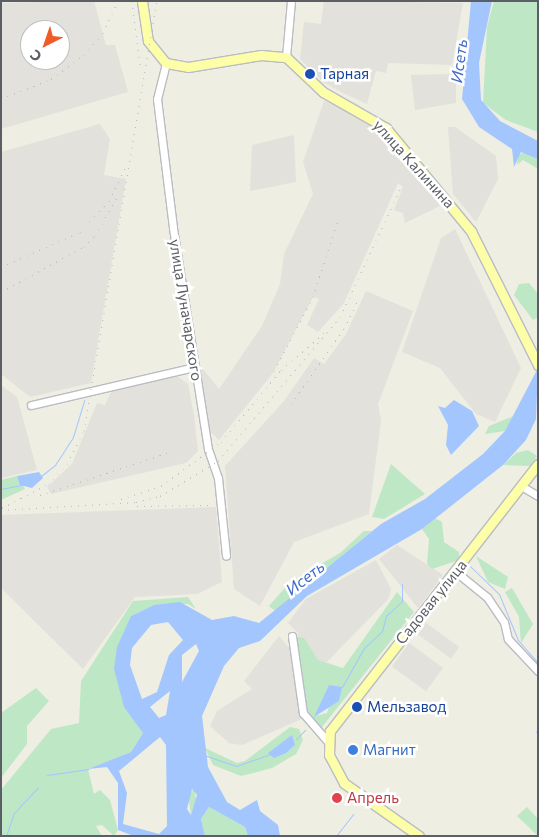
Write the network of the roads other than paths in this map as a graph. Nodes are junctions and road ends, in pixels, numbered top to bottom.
1 (142, 1) edge
2 (291, 1) edge
3 (286, 57) junction
4 (166, 63) junction
5 (536, 362) edge
6 (194, 367) junction
7 (31, 405) dead end
8 (538, 464) edge
9 (522, 487) junction
10 (538, 496) edge
11 (226, 556) dead end
12 (456, 572) junction
13 (292, 636) dead end
14 (538, 671) edge
15 (328, 742) junction
16 (419, 836) edge

1 - 4 main road
2 - 3 street
3 - 4 main road
3 - 5 main road, улица Калинина
4 - 6 street, улица Луначарского
6 - 7 street
6 - 11 street, улица Луначарского
8 - 9 main road, Садовая улица
9 - 10 street
9 - 12 main road, Садовая улица
12 - 14 street
12 - 15 main road, Садовая улица
13 - 15 street
15 - 16 main road

